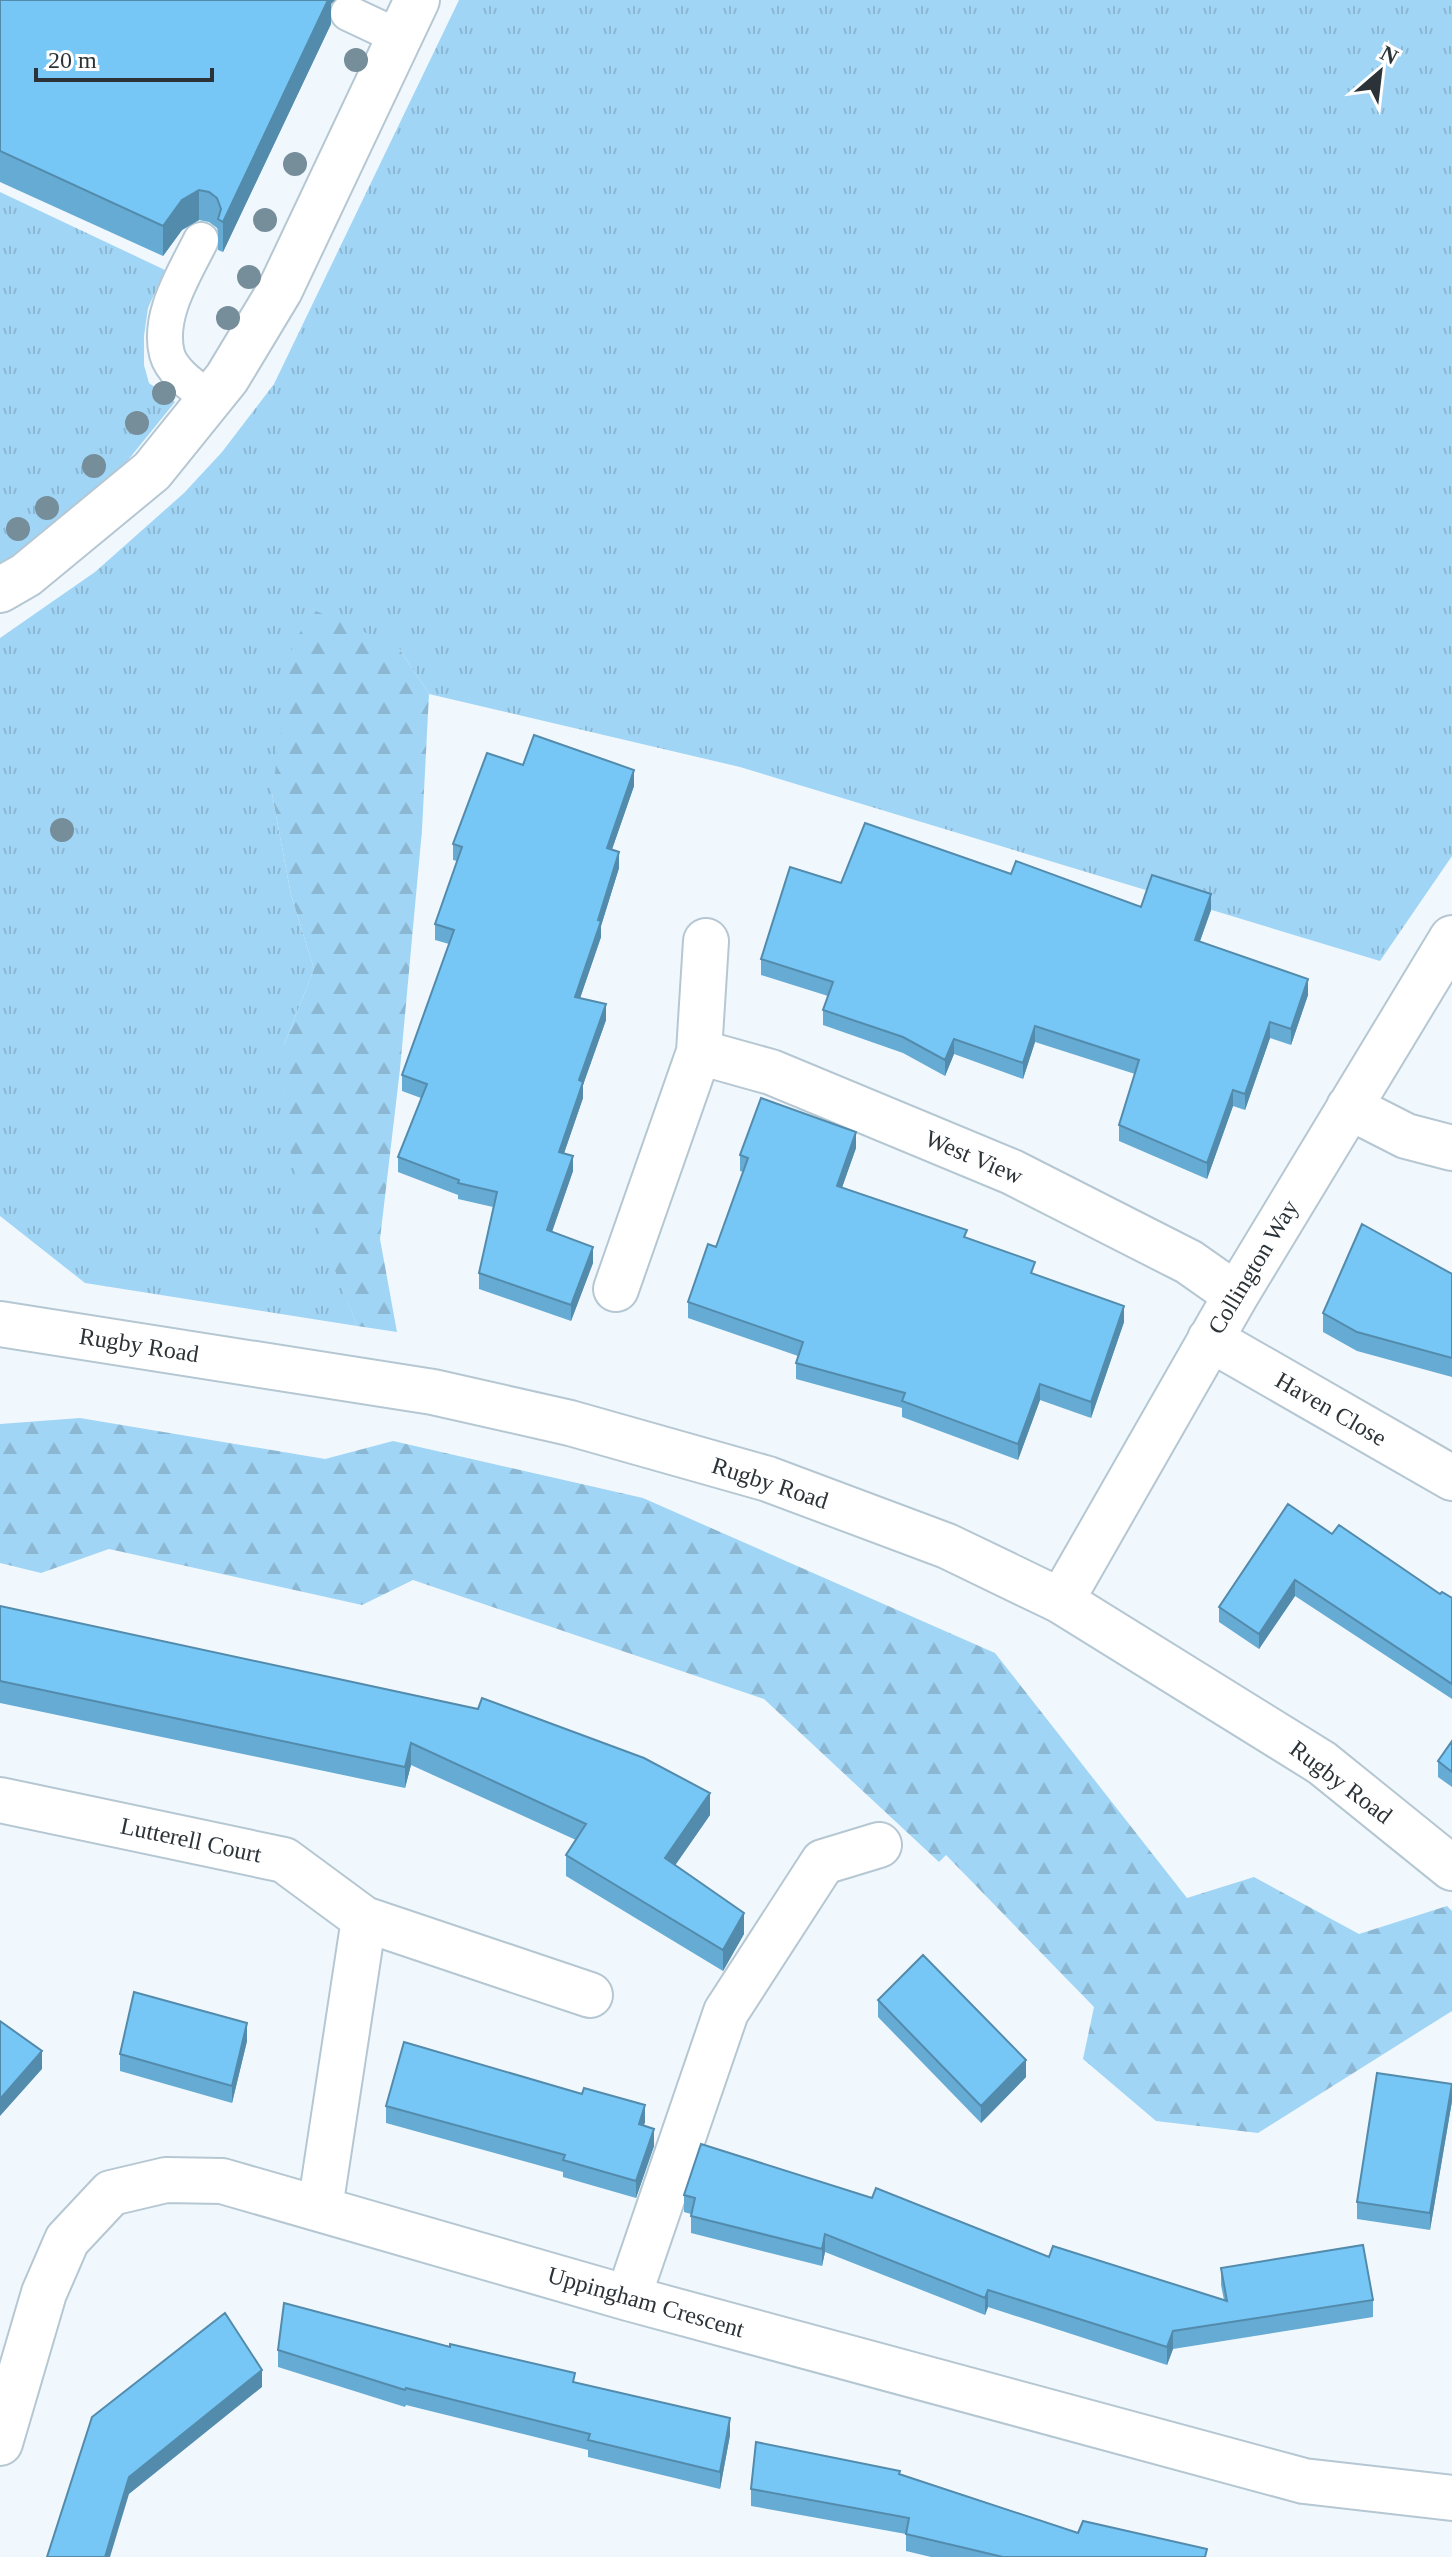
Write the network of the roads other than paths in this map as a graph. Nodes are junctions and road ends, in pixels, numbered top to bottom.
1 (348, 13) dead end
2 (408, 18) edge
3 (201, 240) edge
4 (210, 399) junction
5 (0, 590) edge
6 (1452, 938) edge
7 (706, 941) dead end
8 (699, 1052) junction
9 (1349, 1107) junction
10 (1452, 1148) edge
11 (616, 1289) dead end
12 (1236, 1295) junction
13 (0, 1324) edge
14 (1210, 1339) junction
15 (1452, 1478) edge
16 (1061, 1601) junction
17 (0, 1800) edge
18 (879, 1845) dead end
19 (1452, 1868) edge
20 (364, 1919) junction
21 (590, 1995) dead end
22 (320, 2208) junction
23 (628, 2298) junction
24 (0, 2443) edge
25 (1452, 2498) edge

1 - 2 lane
2 - 4 street
3 - 4 lane
4 - 5 street
6 - 9 street, Collington Way
7 - 8 street
8 - 11 street
8 - 12 street, West View
9 - 10 street
9 - 12 street, Collington Way
12 - 14 street, Collington Way
13 - 16 street, Rugby Road
14 - 15 street, Haven Close
14 - 16 street, Collington Way
16 - 19 street, Rugby Road
17 - 20 street, Lutterell Court
18 - 23 street
20 - 21 street, Lutterell Court
20 - 22 street
22 - 23 street, Uppingham Crescent
22 - 24 street, Uppingham Crescent
23 - 25 street, Uppingham Crescent

